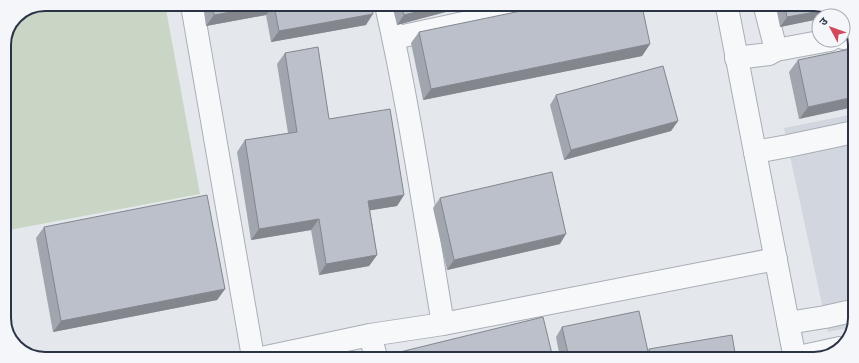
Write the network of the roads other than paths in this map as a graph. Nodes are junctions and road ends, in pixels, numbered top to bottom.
1 (193, 11) edge
2 (387, 11) edge
3 (519, 11) edge
4 (728, 11) edge
5 (766, 11) edge
6 (394, 38) junction
7 (811, 44) edge
8 (776, 50) junction
9 (736, 58) junction
10 (848, 133) edge
11 (755, 152) junction
12 (776, 259) junction
13 (848, 312) edge
14 (788, 323) junction
15 (443, 324) junction
16 (370, 335) junction
17 (252, 352) edge
18 (300, 352) edge
19 (375, 352) edge
20 (794, 352) edge

1 - 17 street
2 - 6 street
3 - 6 street
4 - 9 street
5 - 8 street
6 - 15 street
7 - 8 street
8 - 9 street
9 - 11 street
10 - 11 street
11 - 12 street
12 - 14 street
12 - 15 street
13 - 14 street
14 - 20 street
15 - 16 street
16 - 18 street
16 - 19 street

